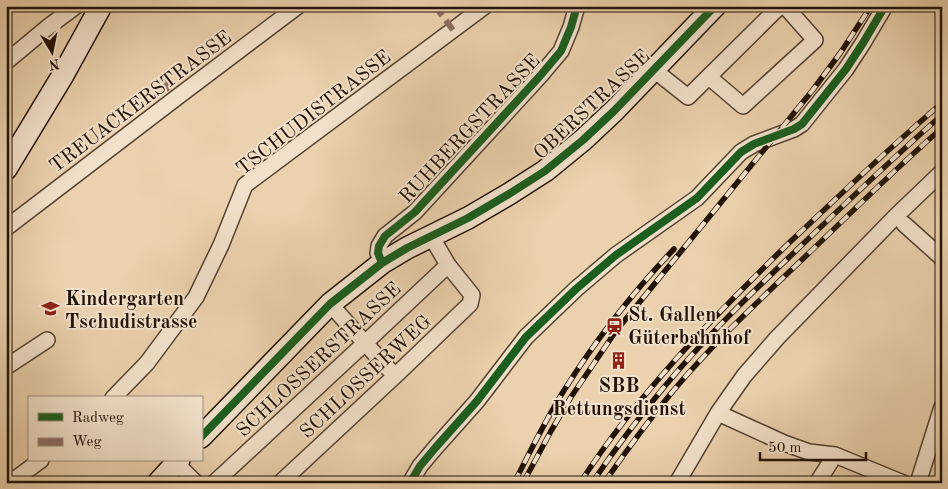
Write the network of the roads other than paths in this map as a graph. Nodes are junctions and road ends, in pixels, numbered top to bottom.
1 (76, 6) edge
2 (298, 6) edge
3 (485, 6) edge
4 (577, 6) edge
5 (715, 6) edge
6 (780, 6) edge
7 (785, 6) edge
8 (885, 6) edge
9 (94, 8) edge
10 (6, 62) edge
11 (654, 70) junction
12 (709, 77) junction
13 (6, 170) edge
14 (942, 172) edge
15 (904, 224) dead end
16 (6, 228) edge
17 (431, 236) junction
18 (942, 258) edge
19 (382, 263) junction
20 (448, 265) junction
21 (330, 304) junction
22 (47, 340) dead end
23 (365, 344) junction
24 (6, 367) edge
25 (395, 376) junction
26 (115, 396) edge
27 (942, 407) edge
28 (718, 413) junction
29 (202, 436) edge
30 (835, 454) junction
31 (38, 462) edge
32 (178, 462) edge
33 (10, 483) edge
34 (158, 483) edge
35 (196, 483) edge
36 (214, 483) edge
37 (280, 483) edge
38 (410, 483) edge
39 (677, 483) edge
40 (817, 483) edge
41 (903, 483) edge
42 (918, 483) edge

1 - 10 street
2 - 16 street, TREUACKERSTRASSE
3 - 26 street, TSCHUDISTRASSE
4 - 19 street, RUHBERGSTRASSE
5 - 11 street, OBERSTRASSE
6 - 12 street
7 - 12 street
8 - 38 street
9 - 13 street
11 - 12 street
11 - 17 street, OBERSTRASSE
14 - 28 street
15 - 18 street
17 - 19 street, OBERSTRASSE
17 - 20 street
19 - 21 street, OBERSTRASSE
20 - 23 street, SCHLOSSERSTRASSE
20 - 25 street, SCHLOSSERWEG
21 - 23 street
21 - 29 street, OBERSTRASSE
22 - 24 street
23 - 25 street
23 - 36 street, SCHLOSSERSTRASSE
25 - 37 street, SCHLOSSERWEG
27 - 42 street
28 - 30 street
28 - 39 street
30 - 40 street
30 - 41 street
31 - 33 street
32 - 34 street
32 - 35 street

